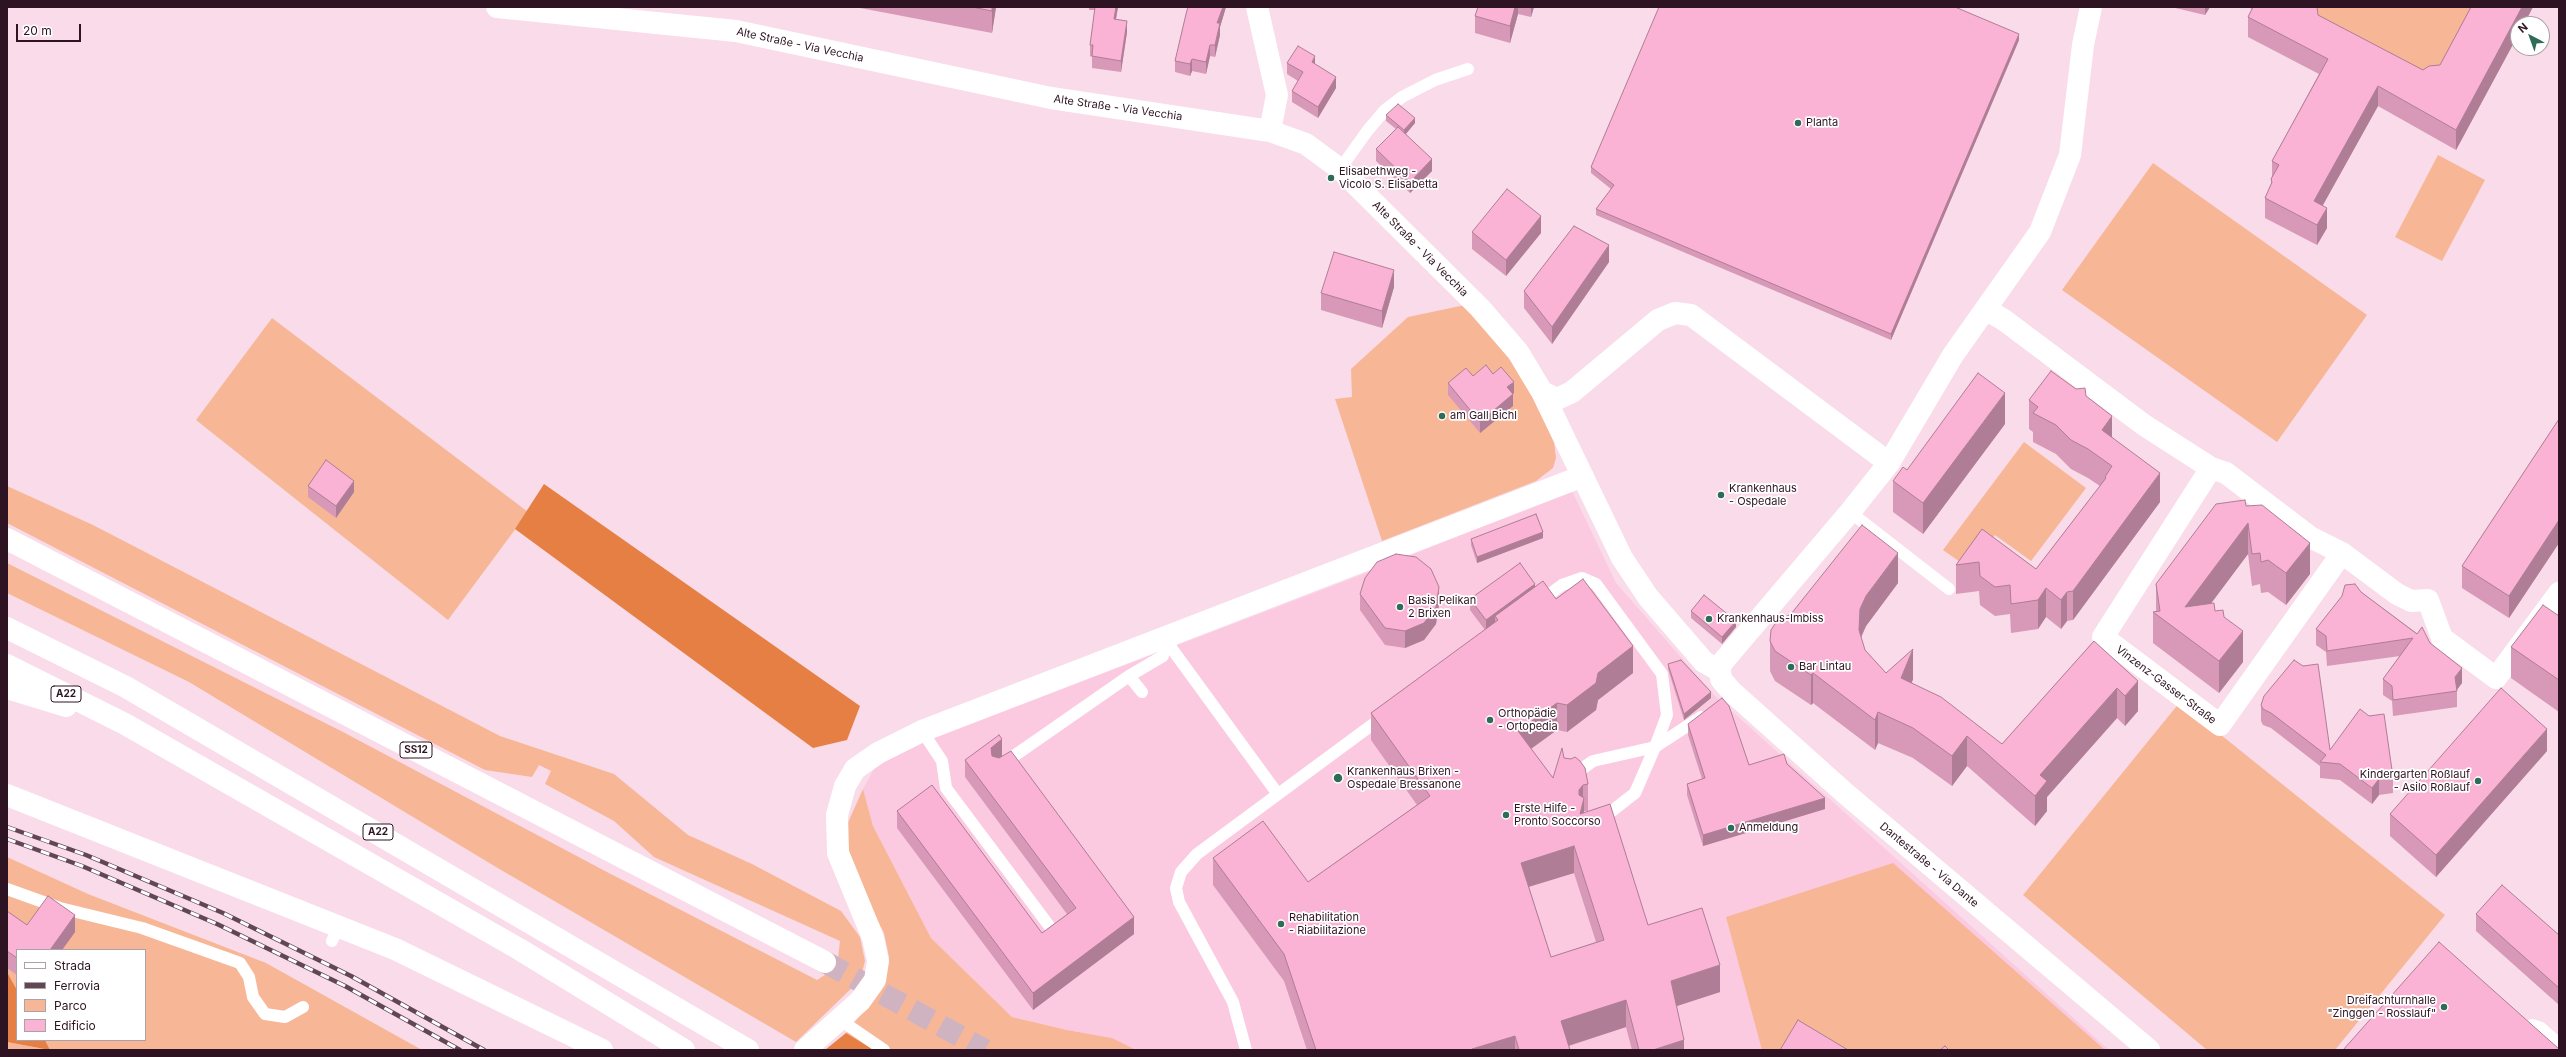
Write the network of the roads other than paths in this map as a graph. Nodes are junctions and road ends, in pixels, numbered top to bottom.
1 (496, 7) edge
2 (1257, 7) edge
3 (2091, 7) edge
4 (1468, 69) dead end
5 (1270, 131) junction
6 (1340, 169) junction
7 (1987, 310) junction
8 (1542, 392) junction
9 (1888, 463) junction
10 (2211, 468) junction
11 (1583, 476) junction
12 (1850, 512) junction
13 (7, 538) edge
14 (2342, 553) junction
15 (1949, 589) dead end
16 (2559, 593) edge
17 (1530, 608) edge
18 (2553, 615) edge
19 (7, 628) edge
20 (1164, 638) junction
21 (7, 665) edge
22 (1720, 671) junction
23 (1129, 676) junction
24 (7, 688) edge
25 (1142, 692) dead end
26 (1391, 710) edge
27 (1710, 710) edge
28 (125, 724) junction
29 (922, 731) junction
30 (1655, 747) junction
31 (998, 768) edge
32 (1568, 779) edge
33 (1277, 793) junction
34 (7, 794) edge
35 (1586, 818) edge
36 (7, 889) edge
37 (1050, 927) edge
38 (826, 962) tunnel mouth
39 (303, 1007) dead end
40 (842, 1018) junction
41 (2523, 1030) edge
42 (2559, 1044) edge
43 (746, 1049) edge
44 (602, 1050) edge
45 (684, 1050) edge
46 (806, 1050) edge
47 (884, 1050) edge
48 (1246, 1050) edge
49 (2149, 1050) edge

1 - 5 main road, Alte Straße - Via Vecchia
2 - 5 main road
3 - 7 main road
4 - 6 lane
5 - 6 main road, Alte Straße - Via Vecchia
6 - 8 main road, Alte Straße - Via Vecchia
7 - 9 main road
7 - 10 main road
8 - 9 main road
8 - 11 main road, Alte Straße - Via Vecchia
9 - 12 main road
10 - 14 main road
10 - 14 main road, Vinzenz-Gasser-Straße
11 - 20 main road
11 - 22 main road, Alte Straße - Via Vecchia
12 - 15 lane
12 - 22 main road
13 - 38 main road, SS12
14 - 18 main road
16 - 18 main road
17 - 30 lane
19 - 43 main road, A22
20 - 23 lane
20 - 29 main road
20 - 33 lane
21 - 28 main road, A22
22 - 49 main road, Dantestraße - Via Dante
23 - 25 lane
23 - 31 lane
24 - 28 main road
26 - 33 lane
27 - 30 lane
28 - 45 main road, A22
29 - 37 lane
29 - 40 main road
30 - 32 lane
30 - 35 lane
33 - 48 lane
34 - 44 main road
36 - 39 lane
40 - 46 main road
40 - 47 lane
41 - 42 lane

